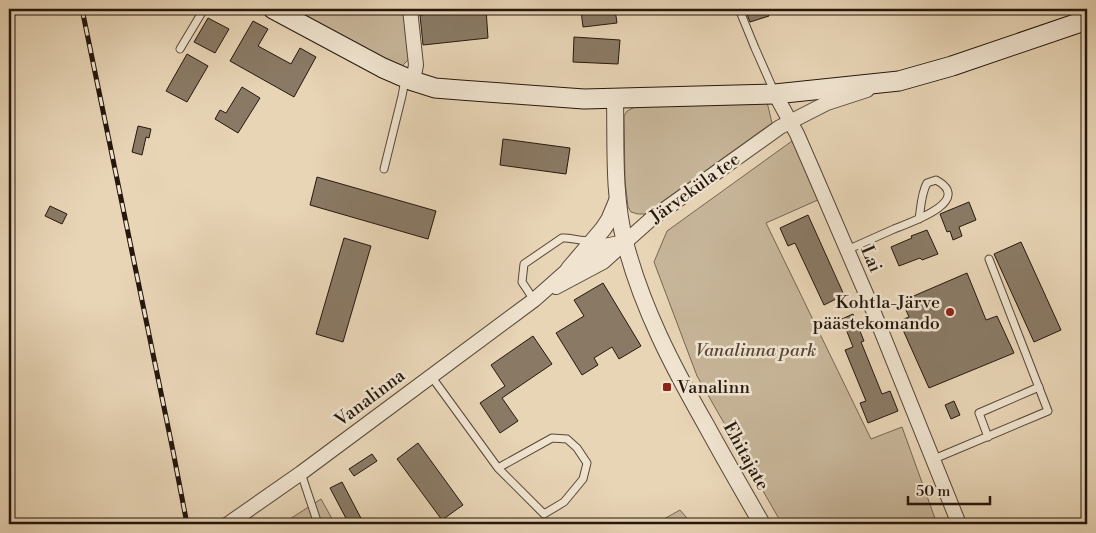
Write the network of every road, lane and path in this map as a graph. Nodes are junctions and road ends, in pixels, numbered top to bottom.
1 (204, 9) edge
2 (273, 9) edge
3 (410, 9) edge
4 (739, 9) edge
5 (1087, 20) edge
6 (180, 49) dead end
7 (409, 80) junction
8 (899, 81) junction
9 (775, 94) junction
10 (615, 99) junction
11 (790, 122) junction
12 (384, 169) dead end
13 (618, 198) junction
14 (919, 218) junction
15 (595, 238) junction
16 (625, 242) junction
17 (847, 250) junction
18 (989, 259) dead end
19 (569, 269) junction
20 (534, 300) junction
21 (431, 376) junction
22 (1039, 388) junction
23 (988, 437) junction
24 (934, 459) junction
25 (498, 468) junction
26 (301, 473) junction
27 (228, 524) edge
28 (318, 524) edge
29 (762, 524) edge
30 (959, 524) edge

1 - 6 lane
2 - 7 main road, Järveküla tee
3 - 7 street
4 - 9 lane
5 - 8 main road, Järveküla tee
7 - 10 main road, Järveküla tee
7 - 12 lane
8 - 9 main road, Järveküla tee
8 - 11 street, Järveküla tee
9 - 10 main road, Järveküla tee
9 - 11 street, Lai
10 - 13 street
11 - 16 street, Järveküla tee
11 - 17 street, Lai
13 - 15 street
13 - 16 street
14 - 14 lane
14 - 17 lane
15 - 19 street
15 - 20 lane
16 - 19 street, Vanalinna
16 - 20 street, Vanalinna
16 - 29 street, Ehitajate
17 - 24 street, Lai
18 - 22 lane
19 - 20 street, Vanalinna
20 - 21 street, Vanalinna
21 - 25 lane
21 - 26 street, Vanalinna
22 - 23 lane
22 - 23 lane
23 - 24 lane
24 - 30 street, Lai
25 - 25 lane
26 - 27 street, Vanalinna
26 - 28 lane

